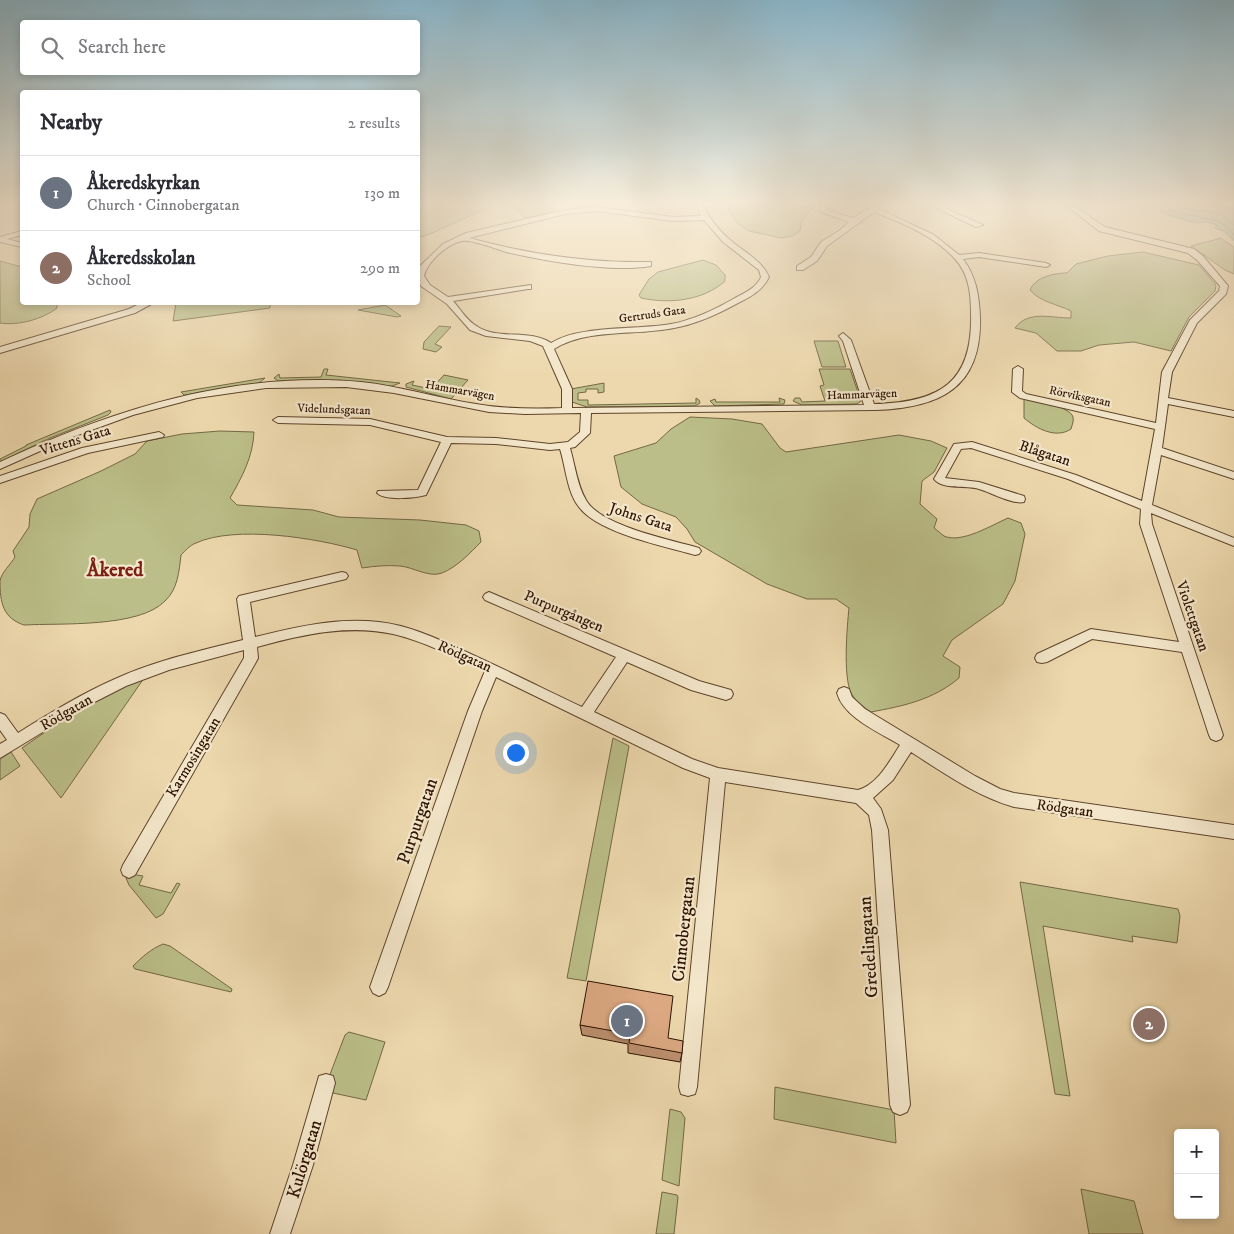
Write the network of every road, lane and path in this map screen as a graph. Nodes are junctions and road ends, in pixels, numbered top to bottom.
1 (428, 262) edge
2 (584, 262) edge
3 (753, 262) edge
4 (810, 262) edge
5 (962, 262) edge
6 (1023, 262) edge
7 (1203, 262) edge
8 (648, 264) dead end
9 (1046, 265) dead end
10 (800, 268) dead end
11 (420, 272) edge
12 (420, 272) edge
13 (528, 287) dead end
14 (446, 300) junction
15 (145, 305) edge
16 (843, 336) dead end
17 (550, 348) junction
18 (0, 350) edge
19 (1018, 369) dead end
20 (1163, 400) junction
21 (870, 407) junction
22 (586, 410) junction
23 (567, 411) junction
24 (1234, 414) edge
25 (278, 420) dead end
26 (1160, 427) junction
27 (159, 435) dead end
28 (447, 440) junction
29 (565, 447) junction
30 (1157, 450) junction
31 (0, 466) edge
32 (1234, 476) edge
33 (0, 480) edge
34 (382, 493) dead end
35 (1020, 499) dead end
36 (1146, 507) junction
37 (1234, 542) edge
38 (695, 551) dead end
39 (342, 576) dead end
40 (489, 597) dead end
41 (250, 643) junction
42 (1187, 648) junction
43 (625, 655) junction
44 (1042, 658) dead end
45 (494, 669) junction
46 (726, 694) dead end
47 (844, 694) dead end
48 (585, 714) junction
49 (0, 719) edge
50 (1216, 735) dead end
51 (17, 742) junction
52 (909, 743) junction
53 (0, 752) edge
54 (718, 774) junction
55 (858, 796) junction
56 (1234, 832) edge
57 (128, 870) dead end
58 (379, 987) dead end
59 (326, 1083) dead end
60 (688, 1087) dead end
61 (900, 1105) dead end
62 (280, 1234) edge

1 - 12 street
2 - 8 street
3 - 17 street, Gertruds Gata
4 - 10 street
5 - 21 street, Hammarvägen
6 - 9 street
7 - 20 street
11 - 14 street
13 - 14 street
14 - 17 street
15 - 18 street
16 - 21 street
17 - 23 street
19 - 26 street, Rörviksgatan
20 - 24 street
20 - 26 street
21 - 22 street, Hammarvägen
22 - 23 street, Hammarvägen
22 - 29 street
23 - 31 street, Hammarvägen
25 - 28 street, Videlundsgatan
26 - 30 street
27 - 33 street, Vittens Gata
28 - 29 street, Videlundsgatan
28 - 34 street
29 - 38 street, Johns Gata
30 - 32 street
30 - 36 street
35 - 36 street, Blågatan
36 - 37 street, Blågatan
36 - 42 street, Violettgatan
39 - 41 street, Karmosingatan
40 - 43 street, Purpurgången
41 - 45 street, Rödgatan
41 - 51 street, Rödgatan
41 - 57 street, Karmosingatan
42 - 44 street
42 - 50 street, Violettgatan
43 - 46 street, Purpurgången
43 - 48 street
45 - 48 street, Rödgatan
45 - 58 street, Purpurgatan
47 - 52 street, Rödgatan
48 - 54 street, Rödgatan
49 - 51 street
51 - 53 street, Rödgatan
52 - 55 street
52 - 56 street, Rödgatan
54 - 55 street, Rödgatan
54 - 60 street, Cinnobergatan
55 - 61 street, Gredelingatan
59 - 62 street, Kulörgatan

